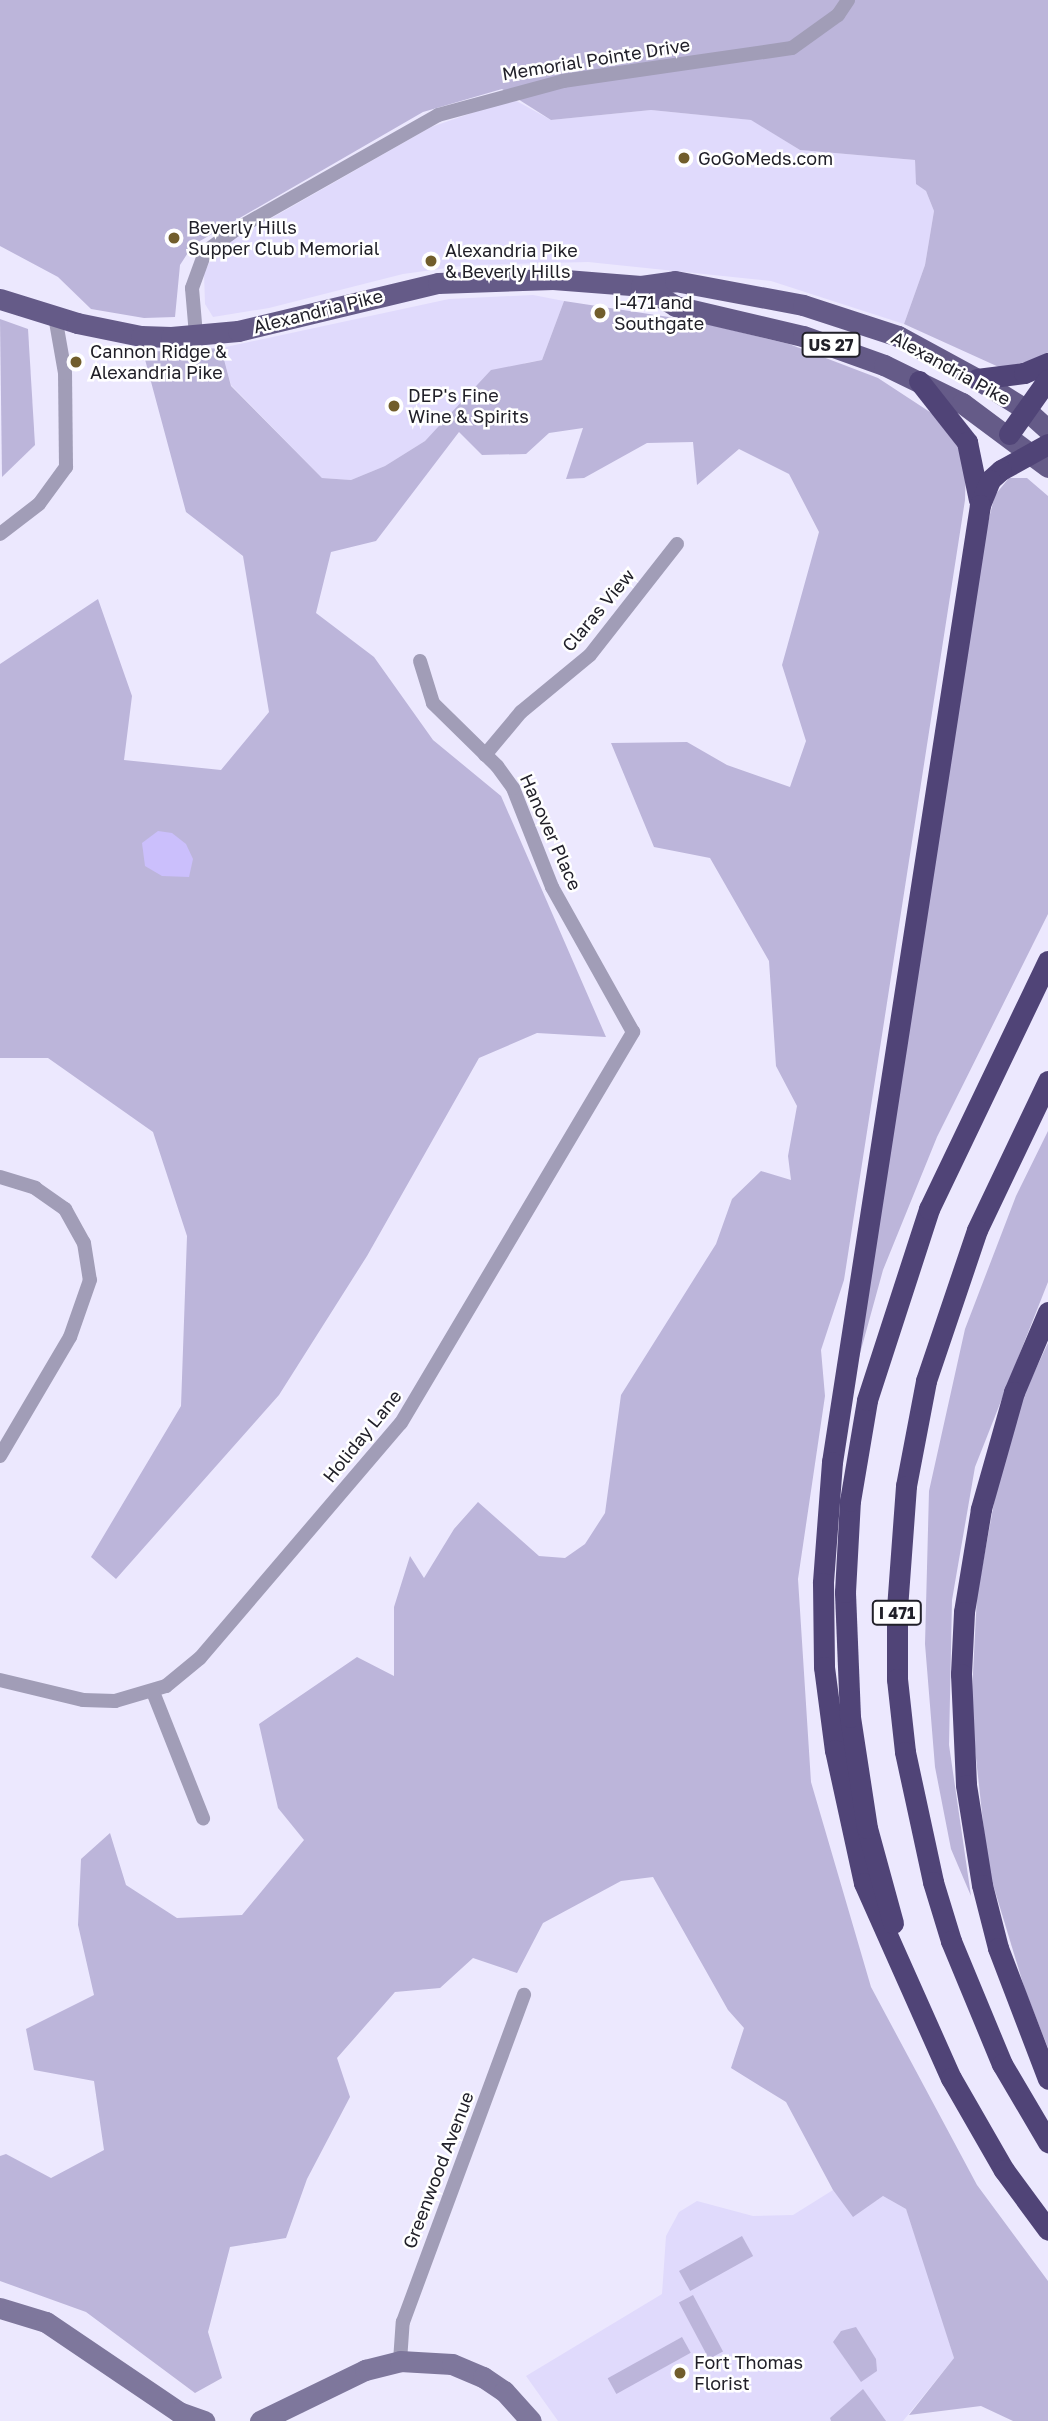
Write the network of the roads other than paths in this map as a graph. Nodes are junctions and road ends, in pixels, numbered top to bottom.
1 (848, 0) edge
2 (641, 286) junction
3 (0, 299) edge
4 (55, 316) junction
5 (196, 335) junction
6 (1048, 363) edge
7 (977, 379) junction
8 (1048, 379) edge
9 (919, 381) junction
10 (1025, 409) junction
11 (1048, 430) edge
12 (1009, 434) junction
13 (1040, 448) edge
14 (1048, 467) edge
15 (980, 505) junction
16 (0, 534) edge
17 (677, 544) dead end
18 (420, 661) dead end
19 (485, 755) junction
20 (1048, 961) edge
21 (633, 1032) joint
22 (1048, 1081) edge
23 (0, 1177) edge
24 (1048, 1312) edge
25 (0, 1456) edge
26 (0, 1680) edge
27 (153, 1692) junction
28 (203, 1818) dead end
29 (524, 1995) dead end
30 (923, 2015) junction
31 (1048, 2079) edge
32 (1048, 2142) edge
33 (1048, 2230) edge
34 (0, 2308) edge
35 (400, 2361) junction
36 (204, 2421) edge
37 (260, 2421) edge
38 (531, 2421) edge

1 - 5 street, Memorial Pointe Drive
2 - 5 main road, Alexandria Pike / US 27
2 - 7 main road, Alexandria Pike / US 27
2 - 9 main road, Alexandria Pike / US 27
3 - 4 main road, Alexandria Pike / US 27
4 - 5 main road, Alexandria Pike / US 27
4 - 16 street
6 - 7 highway
7 - 10 main road, Alexandria Pike / US 27
8 - 10 highway
9 - 12 main road, Alexandria Pike / US 27
9 - 15 highway
10 - 11 main road, Alexandria Pike / US 27
10 - 12 highway
12 - 13 main road, Alexandria Pike / US 27
13 - 14 main road, Alexandria Pike / US 27
13 - 15 highway
15 - 30 highway
17 - 19 street, Claras View
18 - 19 street, Hanover Place
19 - 21 street, Hanover Place
20 - 30 highway, I 471
21 - 27 street, Holiday Lane
22 - 32 highway, I 471
23 - 25 street
24 - 31 highway
26 - 27 street, Holiday Lane
27 - 28 street
29 - 35 street, Greenwood Avenue
30 - 33 highway, I 471
34 - 36 main road
35 - 37 main road
35 - 38 main road

